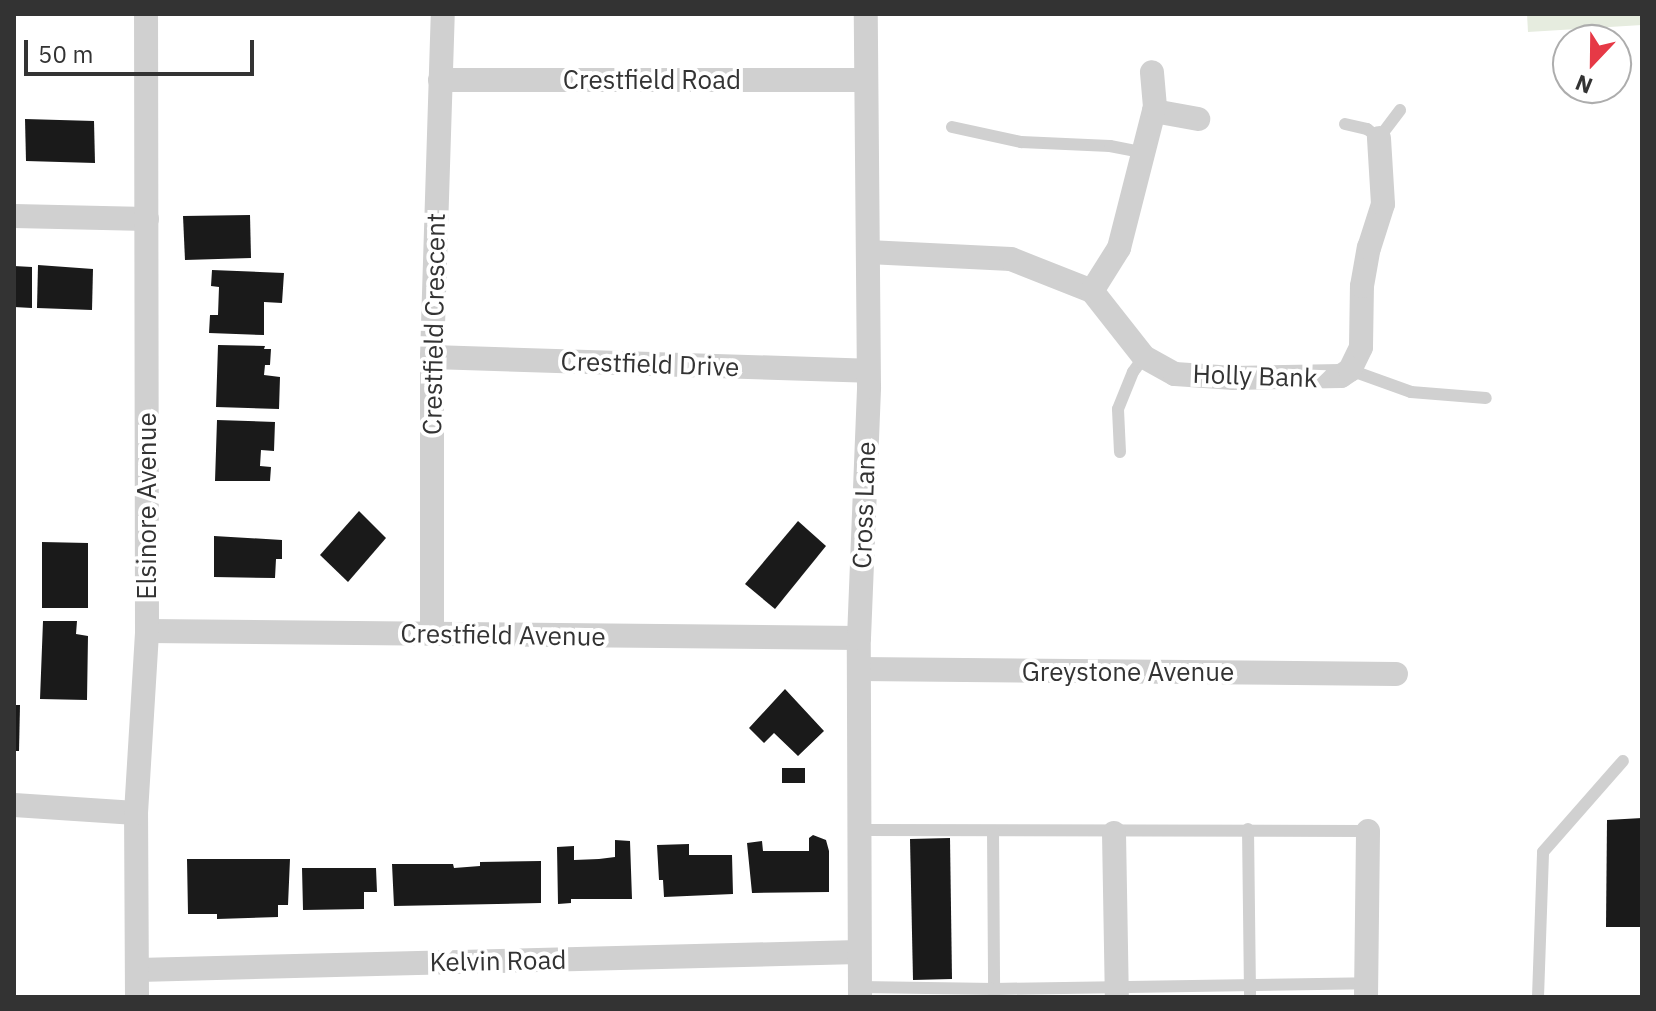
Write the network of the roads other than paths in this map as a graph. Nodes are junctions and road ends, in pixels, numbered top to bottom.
1 (146, 14) edge
2 (443, 14) edge
3 (866, 14) edge
4 (1152, 72) dead end
5 (440, 80) junction
6 (864, 80) junction
7 (1400, 110) dead end
8 (1154, 111) junction
9 (1198, 119) dead end
10 (1345, 124) dead end
11 (952, 127) dead end
12 (1379, 138) junction
13 (1141, 152) junction
14 (14, 216) edge
15 (147, 219) junction
16 (868, 252) junction
17 (1092, 291) junction
18 (432, 357) junction
19 (1144, 357) junction
20 (1350, 370) junction
21 (868, 371) junction
22 (1486, 398) dead end
23 (1120, 452) dead end
24 (147, 631) junction
25 (432, 634) junction
26 (859, 638) junction
27 (859, 669) junction
28 (1396, 674) dead end
29 (1623, 761) dead end
30 (14, 805) edge
31 (136, 813) junction
32 (1248, 829) junction
33 (859, 830) junction
34 (993, 831) junction
35 (1368, 831) joint
36 (1114, 833) junction
37 (859, 952) junction
38 (138, 970) junction
39 (1250, 990) edge
40 (1366, 990) edge
41 (1117, 991) edge
42 (860, 992) edge
43 (994, 993) edge
44 (137, 997) edge
45 (1538, 997) edge

1 - 15 street, Elsinore Avenue
2 - 5 street, Crestfield Crescent
3 - 6 street, Cross Lane
4 - 8 street
5 - 6 street, Crestfield Road
5 - 18 street, Crestfield Crescent
6 - 16 street, Cross Lane
7 - 12 lane
8 - 9 street
8 - 13 street
10 - 12 lane
11 - 13 lane
12 - 20 street, Holly Bank
13 - 17 street
14 - 15 street
15 - 24 street, Elsinore Avenue
16 - 17 street
16 - 21 street, Cross Lane
17 - 19 street, Holly Bank
18 - 21 street, Crestfield Drive
18 - 25 street, Crestfield Crescent
19 - 20 street, Holly Bank
19 - 23 lane
20 - 22 lane
21 - 26 street, Cross Lane
24 - 25 street, Crestfield Avenue
24 - 31 street, Elsinore Avenue
25 - 26 street, Crestfield Avenue
26 - 27 street, Cross Lane
27 - 28 street, Greystone Avenue
27 - 33 street, Cross Lane
29 - 45 lane
30 - 31 street
31 - 38 street, Elsinore Avenue
32 - 35 lane
32 - 36 lane
32 - 39 lane
33 - 34 lane
33 - 37 street, Cross Lane
34 - 36 lane
34 - 43 lane
35 - 40 street
36 - 41 street
37 - 38 street, Kelvin Road
37 - 42 street, Cross Lane
38 - 44 street, Elsinore Avenue
39 - 40 lane
39 - 41 lane
41 - 43 lane
42 - 43 lane

